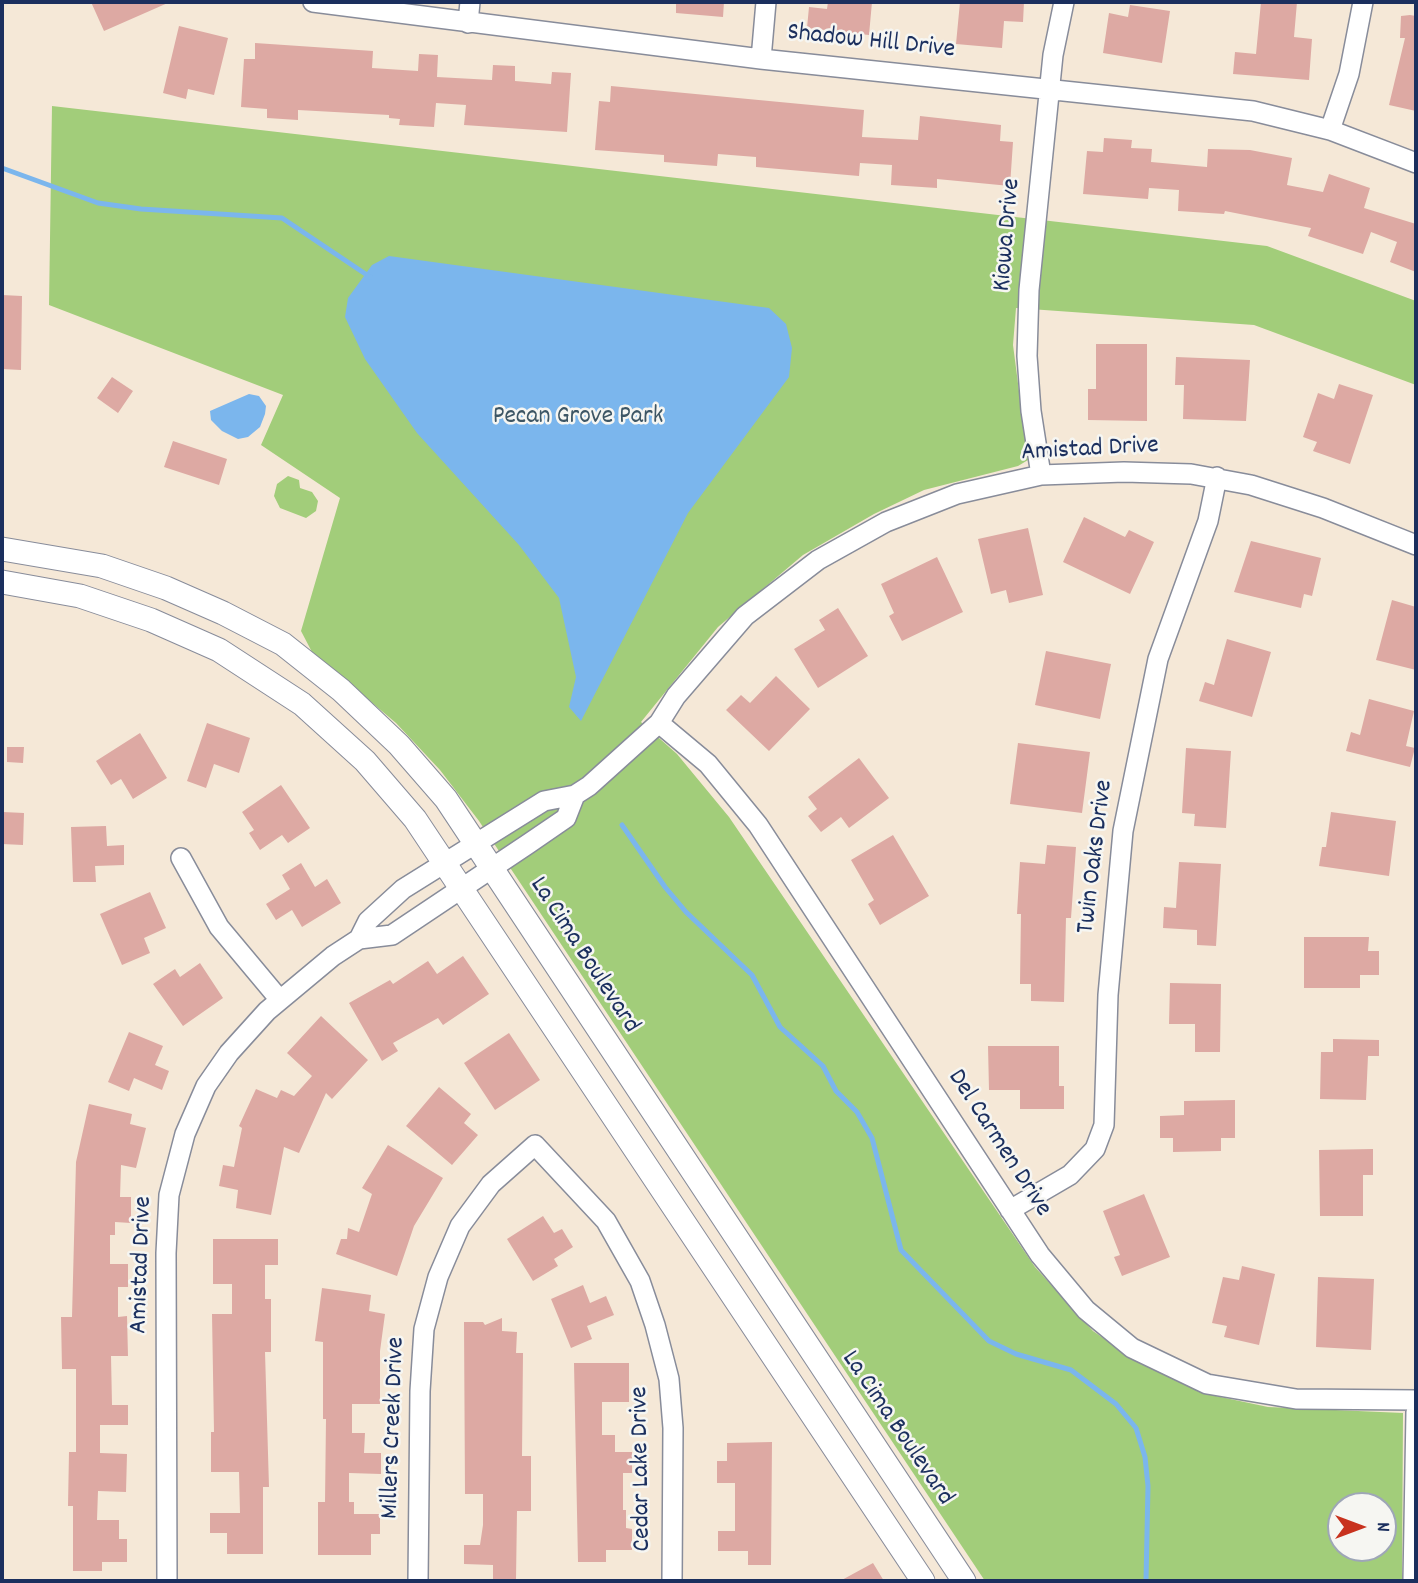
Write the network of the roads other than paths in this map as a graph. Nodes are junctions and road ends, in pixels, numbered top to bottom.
1 (313, 2) edge
2 (470, 2) edge
3 (766, 2) edge
4 (1065, 2) edge
5 (1363, 2) edge
6 (468, 23) junction
7 (761, 59) junction
8 (1050, 87) junction
9 (1330, 131) junction
10 (1416, 163) edge
11 (1041, 475) junction
12 (1217, 477) junction
13 (1416, 545) edge
14 (2, 549) edge
15 (102, 566) junction
16 (2, 582) edge
17 (102, 604) junction
18 (283, 644) junction
19 (264, 679) junction
20 (659, 723) junction
21 (575, 795) junction
22 (475, 844) junction
23 (181, 858) dead end
24 (445, 863) junction
25 (491, 868) junction
26 (461, 888) junction
27 (359, 939) junction
28 (280, 1000) junction
29 (535, 1145) joint
30 (1010, 1210) junction
31 (1416, 1400) edge
32 (1416, 1412) edge
33 (167, 1581) edge
34 (418, 1581) edge
35 (672, 1581) edge
36 (923, 1581) edge
37 (964, 1581) edge
38 (1413, 1581) edge

1 - 6 street, Shadow Hill Drive
2 - 6 street
3 - 7 street
4 - 8 street, Kiowa Drive
5 - 9 street
6 - 7 street, Shadow Hill Drive
7 - 8 street, Shadow Hill Drive
8 - 9 street, Shadow Hill Drive
8 - 11 street, Kiowa Drive
9 - 10 street, Shadow Hill Drive
11 - 12 street, Amistad Drive
11 - 20 street, Amistad Drive
12 - 13 street, Amistad Drive
12 - 30 street, Twin Oaks Drive
14 - 15 street, La Cima Boulevard
15 - 17 street
15 - 18 street, La Cima Boulevard
16 - 17 street
17 - 19 street
18 - 19 street
18 - 22 street, La Cima Boulevard
19 - 24 street
20 - 21 street, Amistad Drive
20 - 30 street, Del Carmen Drive
21 - 22 street, Amistad Drive
21 - 25 street, Amistad Drive
22 - 24 street, Amistad Drive
22 - 25 street, La Cima Boulevard
23 - 28 street
24 - 26 street
24 - 27 street, Amistad Drive
25 - 26 street, Amistad Drive
25 - 37 street, La Cima Boulevard
26 - 27 street, Amistad Drive
26 - 36 street
27 - 28 street, Amistad Drive
28 - 33 street, Amistad Drive
29 - 34 street, Millers Creek Drive
29 - 35 street, Cedar Lake Drive
30 - 31 street, Del Carmen Drive
32 - 38 street

